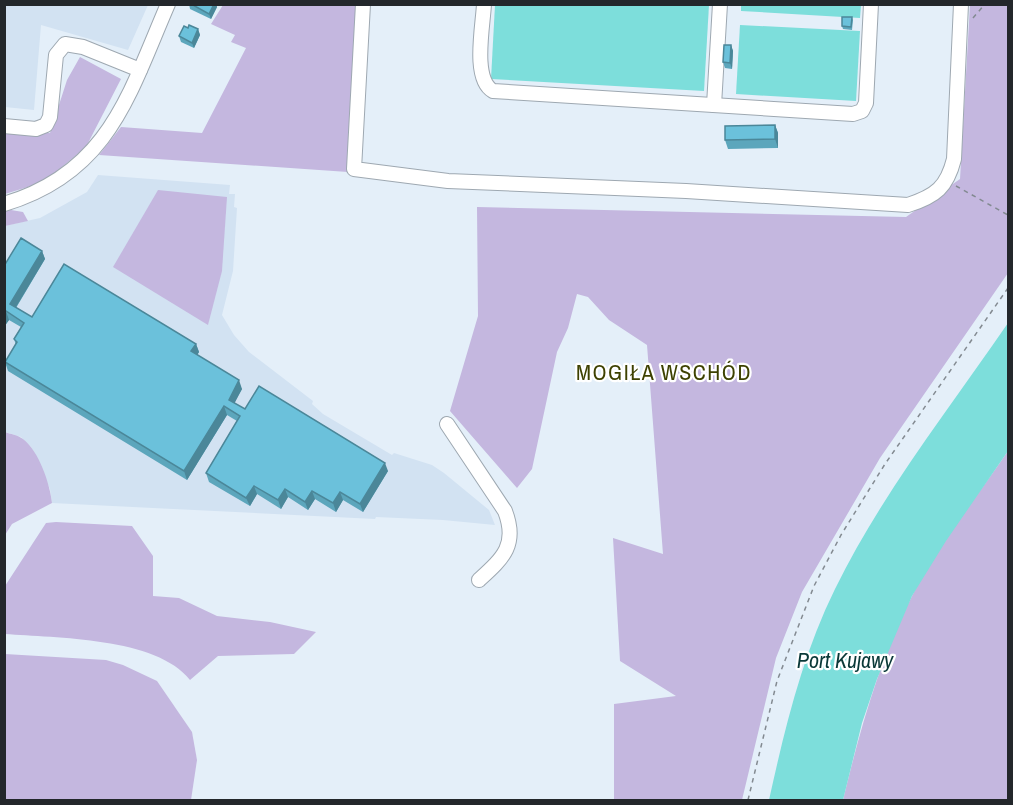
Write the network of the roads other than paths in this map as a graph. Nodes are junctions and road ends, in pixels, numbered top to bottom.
1 (168, 4) edge
2 (363, 4) edge
3 (484, 4) edge
4 (720, 4) edge
5 (871, 4) edge
6 (961, 4) edge
7 (140, 70) junction
8 (714, 105) junction
9 (4, 126) edge
10 (4, 204) edge
11 (447, 424) dead end
12 (479, 580) dead end

1 - 7 street
2 - 6 street
3 - 8 street
4 - 8 street
5 - 8 street
7 - 9 street
7 - 10 street
11 - 12 street

